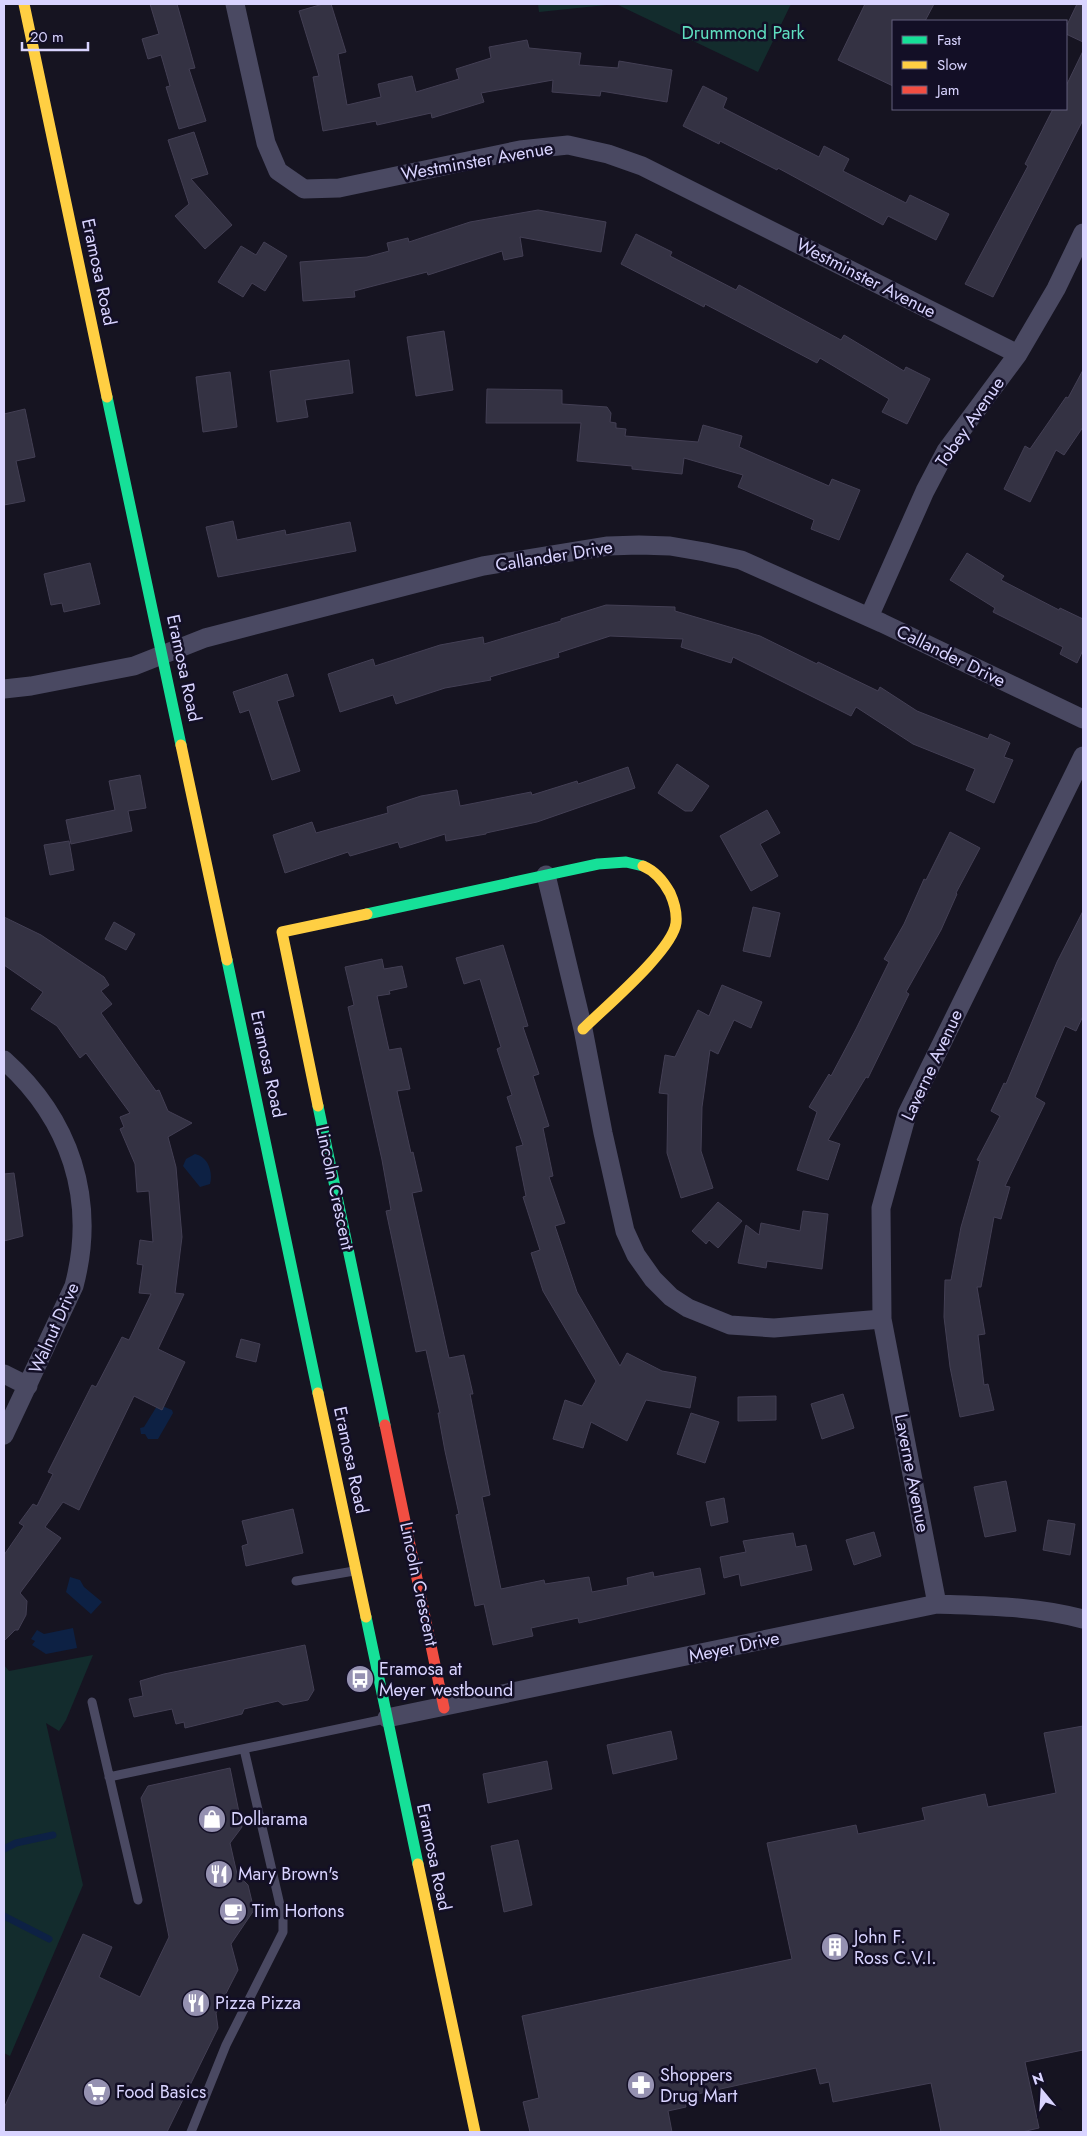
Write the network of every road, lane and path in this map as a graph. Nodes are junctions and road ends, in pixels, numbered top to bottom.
1 (24, 4) edge
2 (235, 4) edge
3 (1083, 233) edge
4 (1018, 354) junction
5 (869, 617) junction
6 (163, 653) junction
7 (4, 689) edge
8 (1083, 719) edge
9 (1083, 756) edge
10 (546, 875) junction
11 (583, 1029) junction
12 (4, 1060) edge
13 (882, 1319) junction
14 (4, 1374) edge
15 (28, 1386) junction
16 (4, 1435) edge
17 (356, 1570) junction
18 (296, 1581) dead end
19 (937, 1604) junction
20 (1083, 1619) edge
21 (92, 1702) dead end
22 (444, 1708) junction
23 (387, 1718) junction
24 (244, 1749) junction
25 (109, 1777) junction
26 (138, 1900) dead end
27 (191, 2132) edge
28 (475, 2132) edge

1 - 6 main road, Eramosa Road
2 - 4 street, Westminster Avenue
3 - 4 street, Tobey Avenue
4 - 5 street, Tobey Avenue
5 - 6 street, Callander Drive
5 - 8 street, Callander Drive
6 - 7 street, Callander Drive
6 - 17 main road, Eramosa Road
9 - 13 street, Laverne Avenue
10 - 11 street
10 - 11 main road, Lincoln Crescent
10 - 22 main road, Lincoln Crescent
11 - 13 street
12 - 15 street, Walnut Drive
13 - 19 street, Laverne Avenue
14 - 15 street
15 - 16 street, Walnut Drive
17 - 18 lane
17 - 23 main road, Eramosa Road
19 - 20 street, Meyer Drive
19 - 22 street, Meyer Drive
21 - 25 lane
22 - 23 street, Meyer Drive
23 - 24 lane
23 - 28 main road, Eramosa Road
24 - 25 lane
24 - 27 lane
25 - 26 lane

